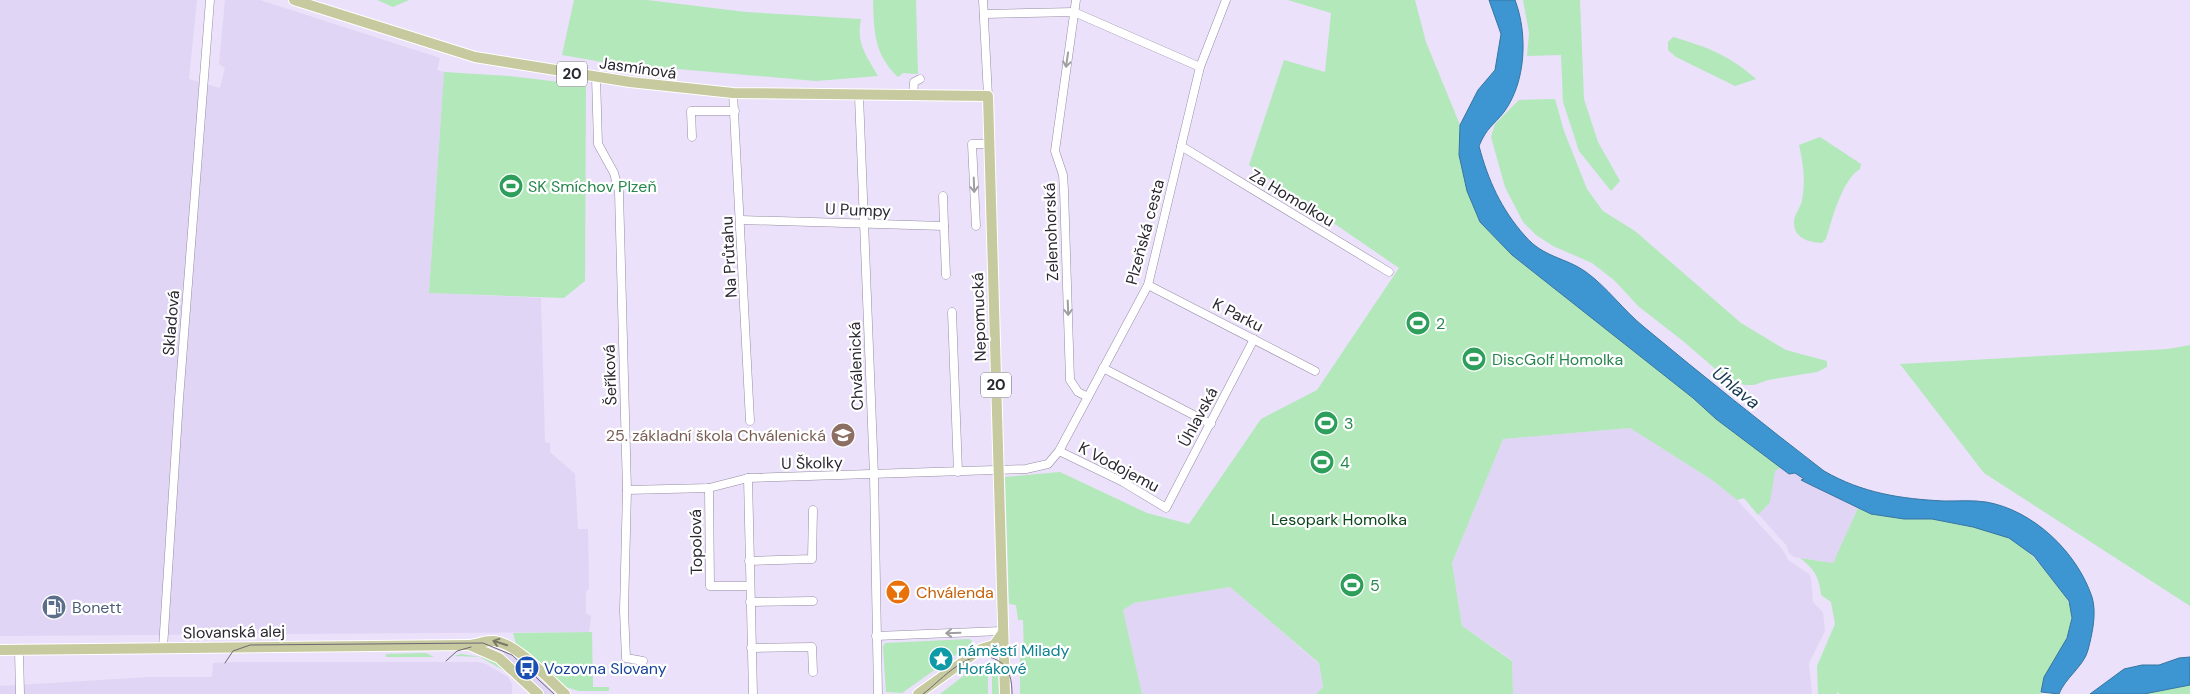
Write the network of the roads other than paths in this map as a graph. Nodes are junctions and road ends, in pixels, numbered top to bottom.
1 (210, 0) edge
2 (294, 0) edge
3 (983, 0) edge
4 (1076, 0) edge
5 (1226, 0) edge
6 (1074, 12) junction
7 (984, 14) junction
8 (1200, 67) junction
9 (596, 77) junction
10 (920, 79) dead end
11 (733, 93) junction
12 (859, 96) junction
13 (913, 96) junction
14 (988, 96) junction
15 (735, 112) junction
16 (692, 138) dead end
17 (989, 144) junction
18 (1181, 146) junction
19 (943, 196) dead end
20 (741, 220) junction
21 (863, 224) junction
22 (944, 226) junction
23 (976, 226) dead end
24 (1389, 272) dead end
25 (946, 275) dead end
26 (1148, 285) junction
27 (952, 312) dead end
28 (1254, 339) junction
29 (1104, 368) junction
30 (1315, 371) dead end
31 (1088, 397) junction
32 (750, 420) dead end
33 (1211, 424) junction
34 (1059, 451) junction
35 (998, 470) junction
36 (958, 472) junction
37 (874, 475) junction
38 (748, 478) junction
39 (709, 488) junction
40 (627, 490) junction
41 (1166, 508) joint
42 (812, 510) dead end
43 (749, 561) junction
44 (750, 586) junction
45 (813, 601) dead end
46 (750, 602) junction
47 (1002, 633) junction
48 (876, 636) junction
49 (468, 645) junction
50 (163, 648) junction
51 (751, 648) junction
52 (986, 648) junction
53 (0, 650) edge
54 (18, 650) junction
55 (1004, 657) junction
56 (643, 661) dead end
57 (813, 672) dead end
58 (937, 680) junction
59 (20, 694) edge
60 (538, 694) edge
61 (565, 694) edge
62 (753, 694) edge
63 (878, 694) edge
64 (918, 694) edge
65 (927, 694) edge
66 (1005, 694) edge

1 - 50 street, Skladová
2 - 9 main road, Jasmínová / 20
3 - 7 street, Nepomucká
4 - 6 street, Zelenohorská
5 - 8 street, Plzeňská cesta
6 - 7 street
6 - 8 street
6 -> 31 street, Zelenohorská
7 - 14 street, Nepomucká
8 - 18 street, Plzeňská cesta
9 - 11 main road, Jasmínová / 20
9 - 40 street, Šeříková
10 - 13 street
11 - 12 main road, Jasmínová / 20
11 - 15 street, Na Průtahu
12 - 13 main road, Jasmínová / 20
12 - 21 street, Chválenická
13 - 14 main road, Jasmínová / 20
14 - 17 main road, Nepomucká / 20
15 - 16 street
15 - 20 street, Na Průtahu
17 -> 23 street
17 - 35 main road, Nepomucká / 20
18 - 24 street, Za Homolkou
18 - 26 street, Plzeňská cesta
19 - 22 street
20 - 21 street, U Pumpy
20 - 32 street, Na Průtahu
21 - 22 street, U Pumpy
21 - 37 street, Chválenická
22 - 25 street
26 - 28 street, K Parku
26 - 29 street, Plzeňská cesta
27 - 36 street
28 - 30 street, K Parku
28 - 33 street, Úhlavská
29 - 31 street, Plzeňská cesta
29 - 33 street
31 - 34 street, Plzeňská cesta
33 - 41 street, Úhlavská
34 - 35 street, Plzeňská cesta
34 - 41 street, K Vodojemu
35 - 36 street, U Školky
35 - 47 main road, Nepomucká / 20
36 - 37 street, U Školky
37 - 38 street, U Školky
37 - 48 street, Chválenická
38 - 39 street, U Školky
38 - 43 street
39 - 40 street, U Školky
39 - 44 street, Topolová
40 - 56 street, Šeříková
42 - 43 street
43 - 44 street
44 - 46 street
45 - 46 street
46 - 51 street
47 -> 48 street
47 - 52 main road
47 - 55 main road, 20
48 - 63 street
49 - 50 main road, Slovanská alej
49 - 60 main road, Slovanská alej
61 -> 49 main road, Slovanská alej
50 - 54 main road, Slovanská alej
51 - 57 street
51 - 62 street
52 - 55 main road
52 - 58 main road
53 - 54 main road, Slovanská alej
54 - 59 street
55 - 66 main road, 20
58 - 64 main road
58 - 65 main road

